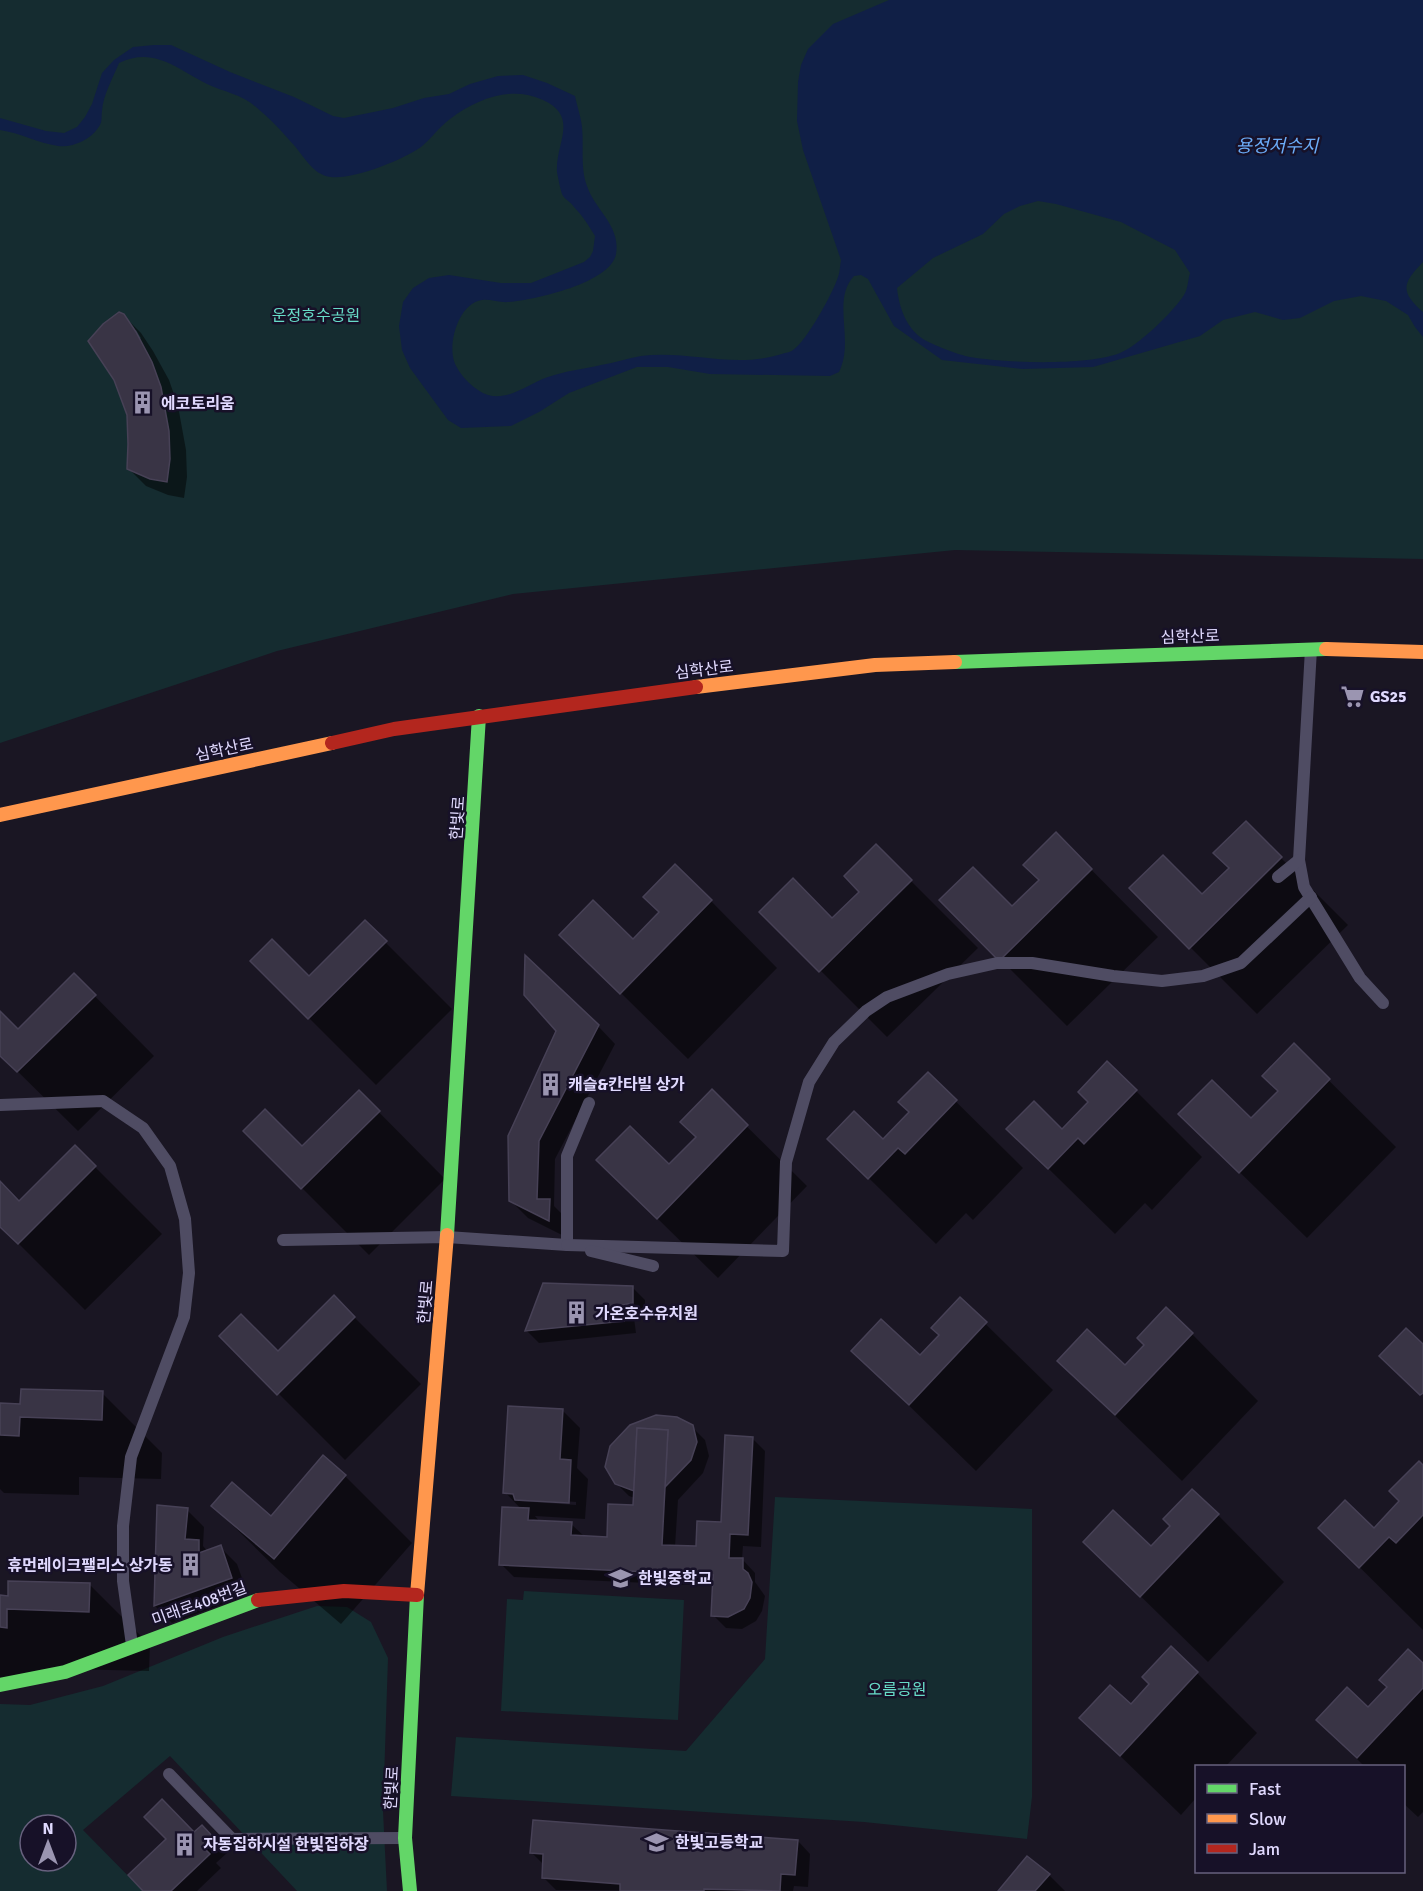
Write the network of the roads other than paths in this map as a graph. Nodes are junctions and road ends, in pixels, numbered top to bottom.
1 (1311, 648) junction
2 (1423, 652) edge
3 (479, 716) junction
4 (0, 815) edge
5 (1299, 860) junction
6 (1278, 877) dead end
7 (1311, 897) junction
8 (1383, 1003) dead end
9 (589, 1103) dead end
10 (0, 1105) edge
11 (447, 1237) junction
12 (283, 1240) dead end
13 (567, 1245) junction
14 (653, 1266) dead end
15 (417, 1595) junction
16 (133, 1646) junction
17 (0, 1685) edge
18 (169, 1774) dead end
19 (405, 1838) junction
20 (410, 1891) edge

1 - 2 street, 심학산로
1 - 3 street, 심학산로
1 - 5 lane
3 - 4 street, 심학산로
3 - 11 street, 한빛로
5 - 6 lane
5 - 7 lane
7 - 8 lane
7 - 13 lane
9 - 13 lane
10 - 16 lane
11 - 12 lane
11 - 13 lane
11 - 15 street, 한빛로
13 - 14 lane
15 - 16 street, 미래로408번길
15 - 19 street, 한빛로
16 - 17 street, 미래로408번길
18 - 19 lane
19 - 20 street, 한빛로

